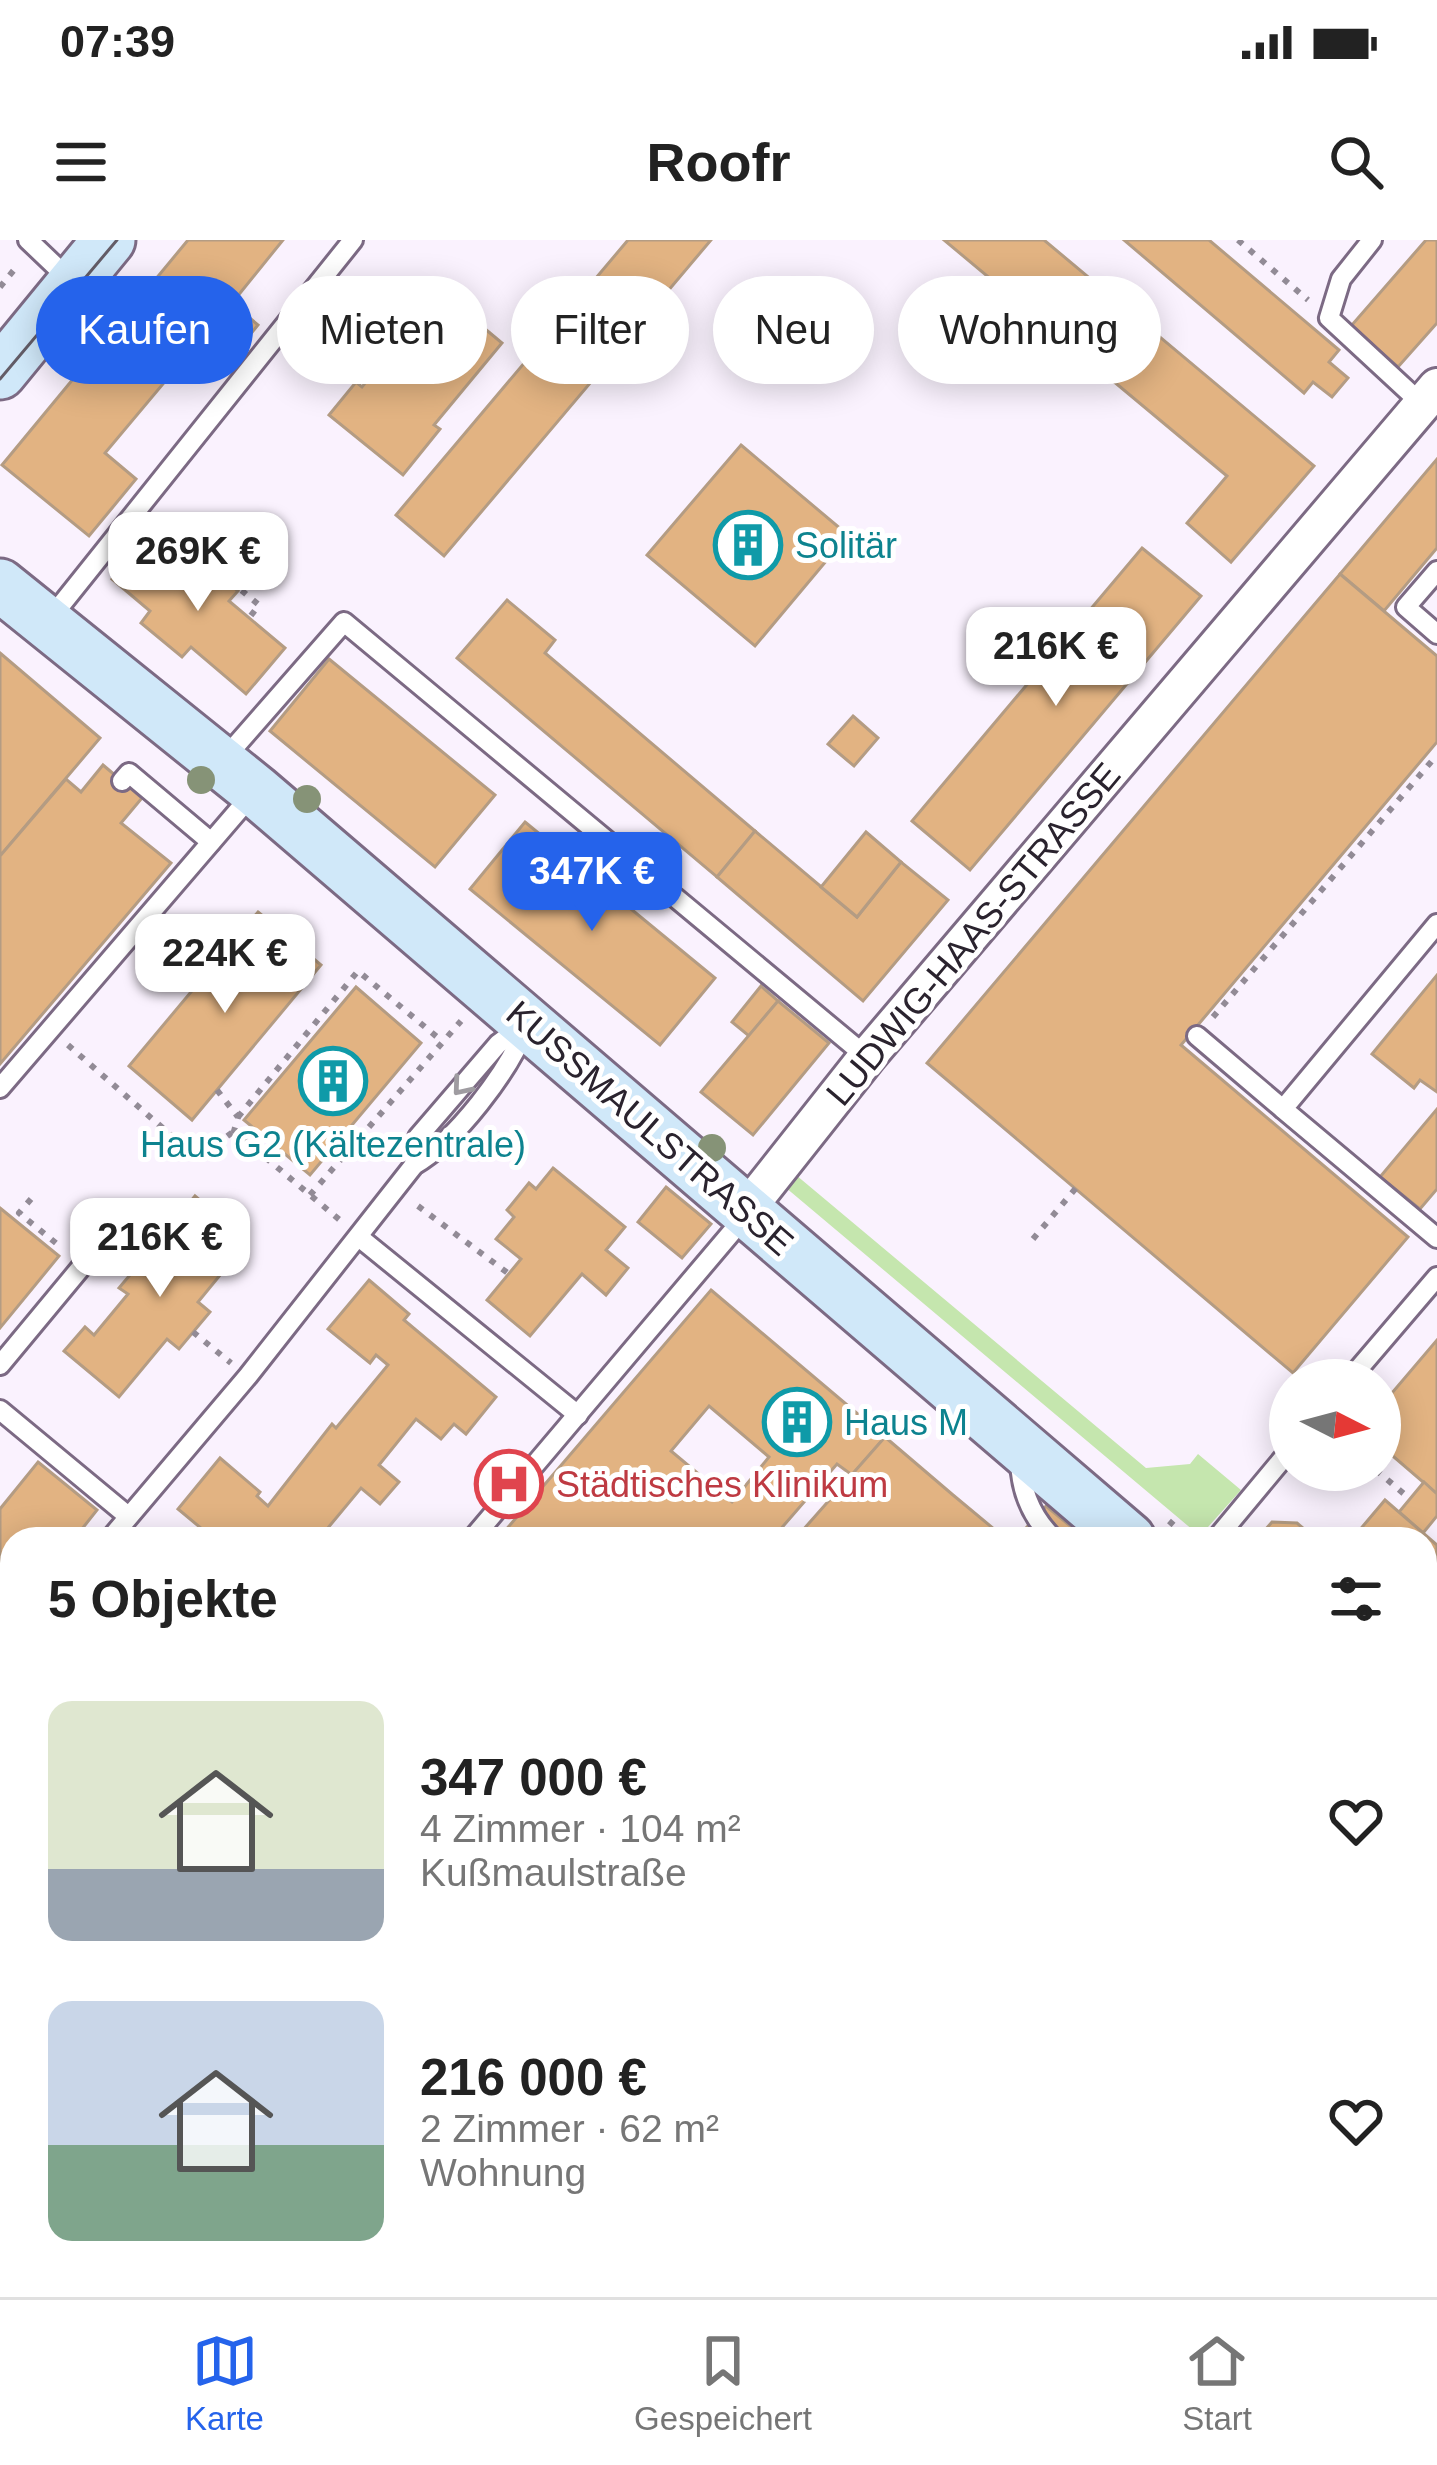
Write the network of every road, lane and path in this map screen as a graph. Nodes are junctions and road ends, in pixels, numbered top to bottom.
1 (28, 240) edge
2 (109, 240) edge
3 (353, 240) edge
4 (1238, 240) edge
5 (1372, 240) edge
6 (66, 276) edge
7 (79, 276) edge
8 (1329, 318) junction
9 (36, 329) edge
10 (0, 373) edge
11 (1430, 396) edge
12 (140, 505) junction
13 (1437, 572) edge
14 (0, 585) edge
15 (249, 618) dead end
16 (46, 624) junction
17 (1437, 634) edge
18 (1437, 755) edge
19 (238, 777) junction
20 (122, 781) dead end
21 (211, 842) junction
22 (1437, 924) edge
23 (490, 989) junction
24 (528, 1022) junction
25 (50, 1029) junction
26 (1197, 1036) joint
27 (443, 1042) junction
28 (867, 1057) junction
29 (0, 1088) edge
30 (217, 1090) dead end
31 (1283, 1109) junction
32 (238, 1118) junction
33 (234, 1130) junction
34 (1076, 1188) dead end
35 (310, 1196) junction
36 (31, 1199) dead end
37 (747, 1211) junction
38 (360, 1238) junction
39 (1437, 1238) edge
40 (1033, 1239) dead end
41 (380, 1252) junction
42 (82, 1265) joint
43 (509, 1274) dead end
44 (1435, 1284) edge
45 (193, 1332) dead end
46 (1368, 1359) edge
47 (0, 1365) edge
48 (248, 1376) junction
49 (578, 1415) junction
50 (7, 1416) edge
51 (0, 1440) edge
52 (1020, 1444) junction
53 (1269, 1475) edge
54 (1401, 1491) edge
55 (1410, 1498) dead end
56 (128, 1516) junction
57 (119, 1527) edge
58 (482, 1527) edge
59 (1042, 1527) edge
60 (1115, 1527) edge
61 (1226, 1527) edge

1 - 6 lane
2 - 7 street
3 - 12 lane
4 - 8 path
5 - 8 lane
8 - 11 lane
9 - 10 street
11 - 28 street, LUDWIG-HAAS-STRASSE
12 - 15 path
12 - 16 lane
13 - 17 lane
14 - 16 street, KUSSMAULSTRASSE
16 - 19 street, KUSSMAULSTRASSE
18 - 26 path
19 - 21 lane
19 - 23 street, KUSSMAULSTRASSE
19 - 28 lane
20 - 21 lane
21 - 25 lane
22 - 31 lane
23 - 24 street, KUSSMAULSTRASSE
23 - 27 path
24 - 37 street, KUSSMAULSTRASSE
24 - 38 lane
25 - 29 lane
25 - 33 path
26 - 31 lane
27 - 32 path
27 - 35 path
28 - 37 street, LUDWIG-HAAS-STRASSE
30 - 32 path
31 - 39 lane
32 - 33 path
33 - 35 path
34 - 40 path
35 - 38 path
36 - 42 path
37 - 49 lane
37 - 52 street, KUSSMAULSTRASSE
38 - 41 lane
38 - 48 lane
41 - 43 path
41 - 49 lane
42 - 47 lane
44 - 46 lane
45 - 48 path
48 - 56 lane
49 - 58 lane
50 - 51 lane
50 - 56 lane
52 - 59 lane
52 - 60 street, KUSSMAULSTRASSE
53 - 61 lane
54 - 55 path
56 - 57 lane

